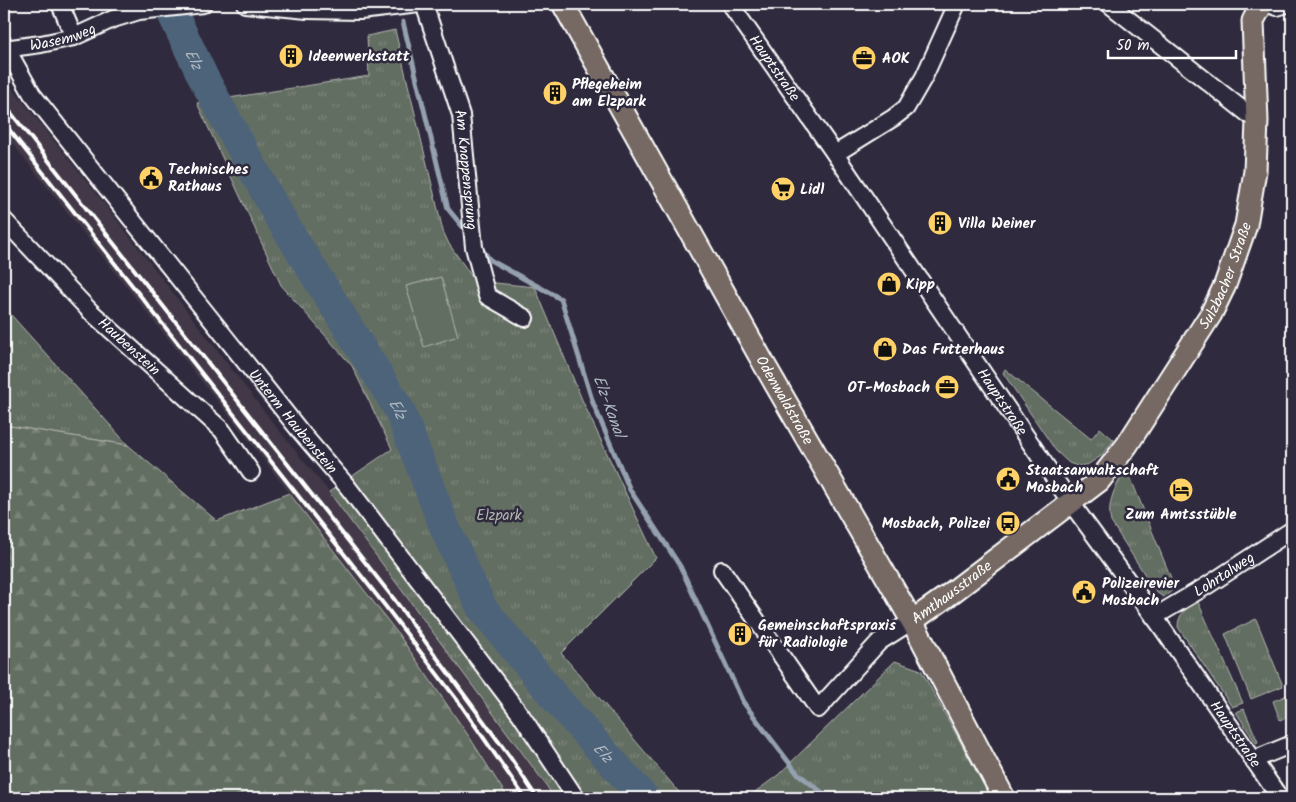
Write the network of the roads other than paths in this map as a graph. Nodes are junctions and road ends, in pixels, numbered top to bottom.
1 (60, 4) edge
2 (203, 4) edge
3 (245, 4) edge
4 (419, 4) edge
5 (424, 4) edge
6 (563, 4) edge
7 (730, 4) edge
8 (957, 4) edge
9 (1109, 4) edge
10 (1262, 4) edge
11 (1269, 4) edge
12 (1287, 4) edge
13 (360, 7) edge
14 (111, 11) edge
15 (74, 36) junction
16 (5, 47) edge
17 (1258, 122) junction
18 (835, 154) junction
19 (4, 220) edge
20 (525, 318) dead end
21 (251, 472) dead end
22 (1071, 502) junction
23 (1292, 530) edge
24 (722, 570) dead end
25 (1154, 617) junction
26 (912, 621) junction
27 (1292, 744) edge
28 (1253, 760) junction
29 (576, 798) edge
30 (1004, 798) edge
31 (1280, 798) edge

1 - 15 street
2 - 14 street, Wasemweg
3 - 13 street
4 - 13 street
5 - 20 street, Am Knappensprung
6 - 26 main road, Odenwaldstraße
7 - 18 street, Hauptstraße
8 - 18 street
9 - 17 street
10 - 17 main road, Sulzbacher Straße
11 - 12 street
14 - 15 street, Wasemweg
15 - 16 street, Wasemweg
16 - 29 street, Unterm Haubenstein
17 - 22 main road, Sulzbacher Straße
18 - 22 street, Hauptstraße
19 - 21 street, Haubenstein
22 - 25 street, Hauptstraße
22 - 26 main road, Amthausstraße
23 - 25 street, Lohrtalweg
24 - 26 street, Amthausstraße
25 - 28 street, Hauptstraße
26 - 30 main road, Odenwaldstraße
27 - 28 street
28 - 31 street, Hauptstraße

